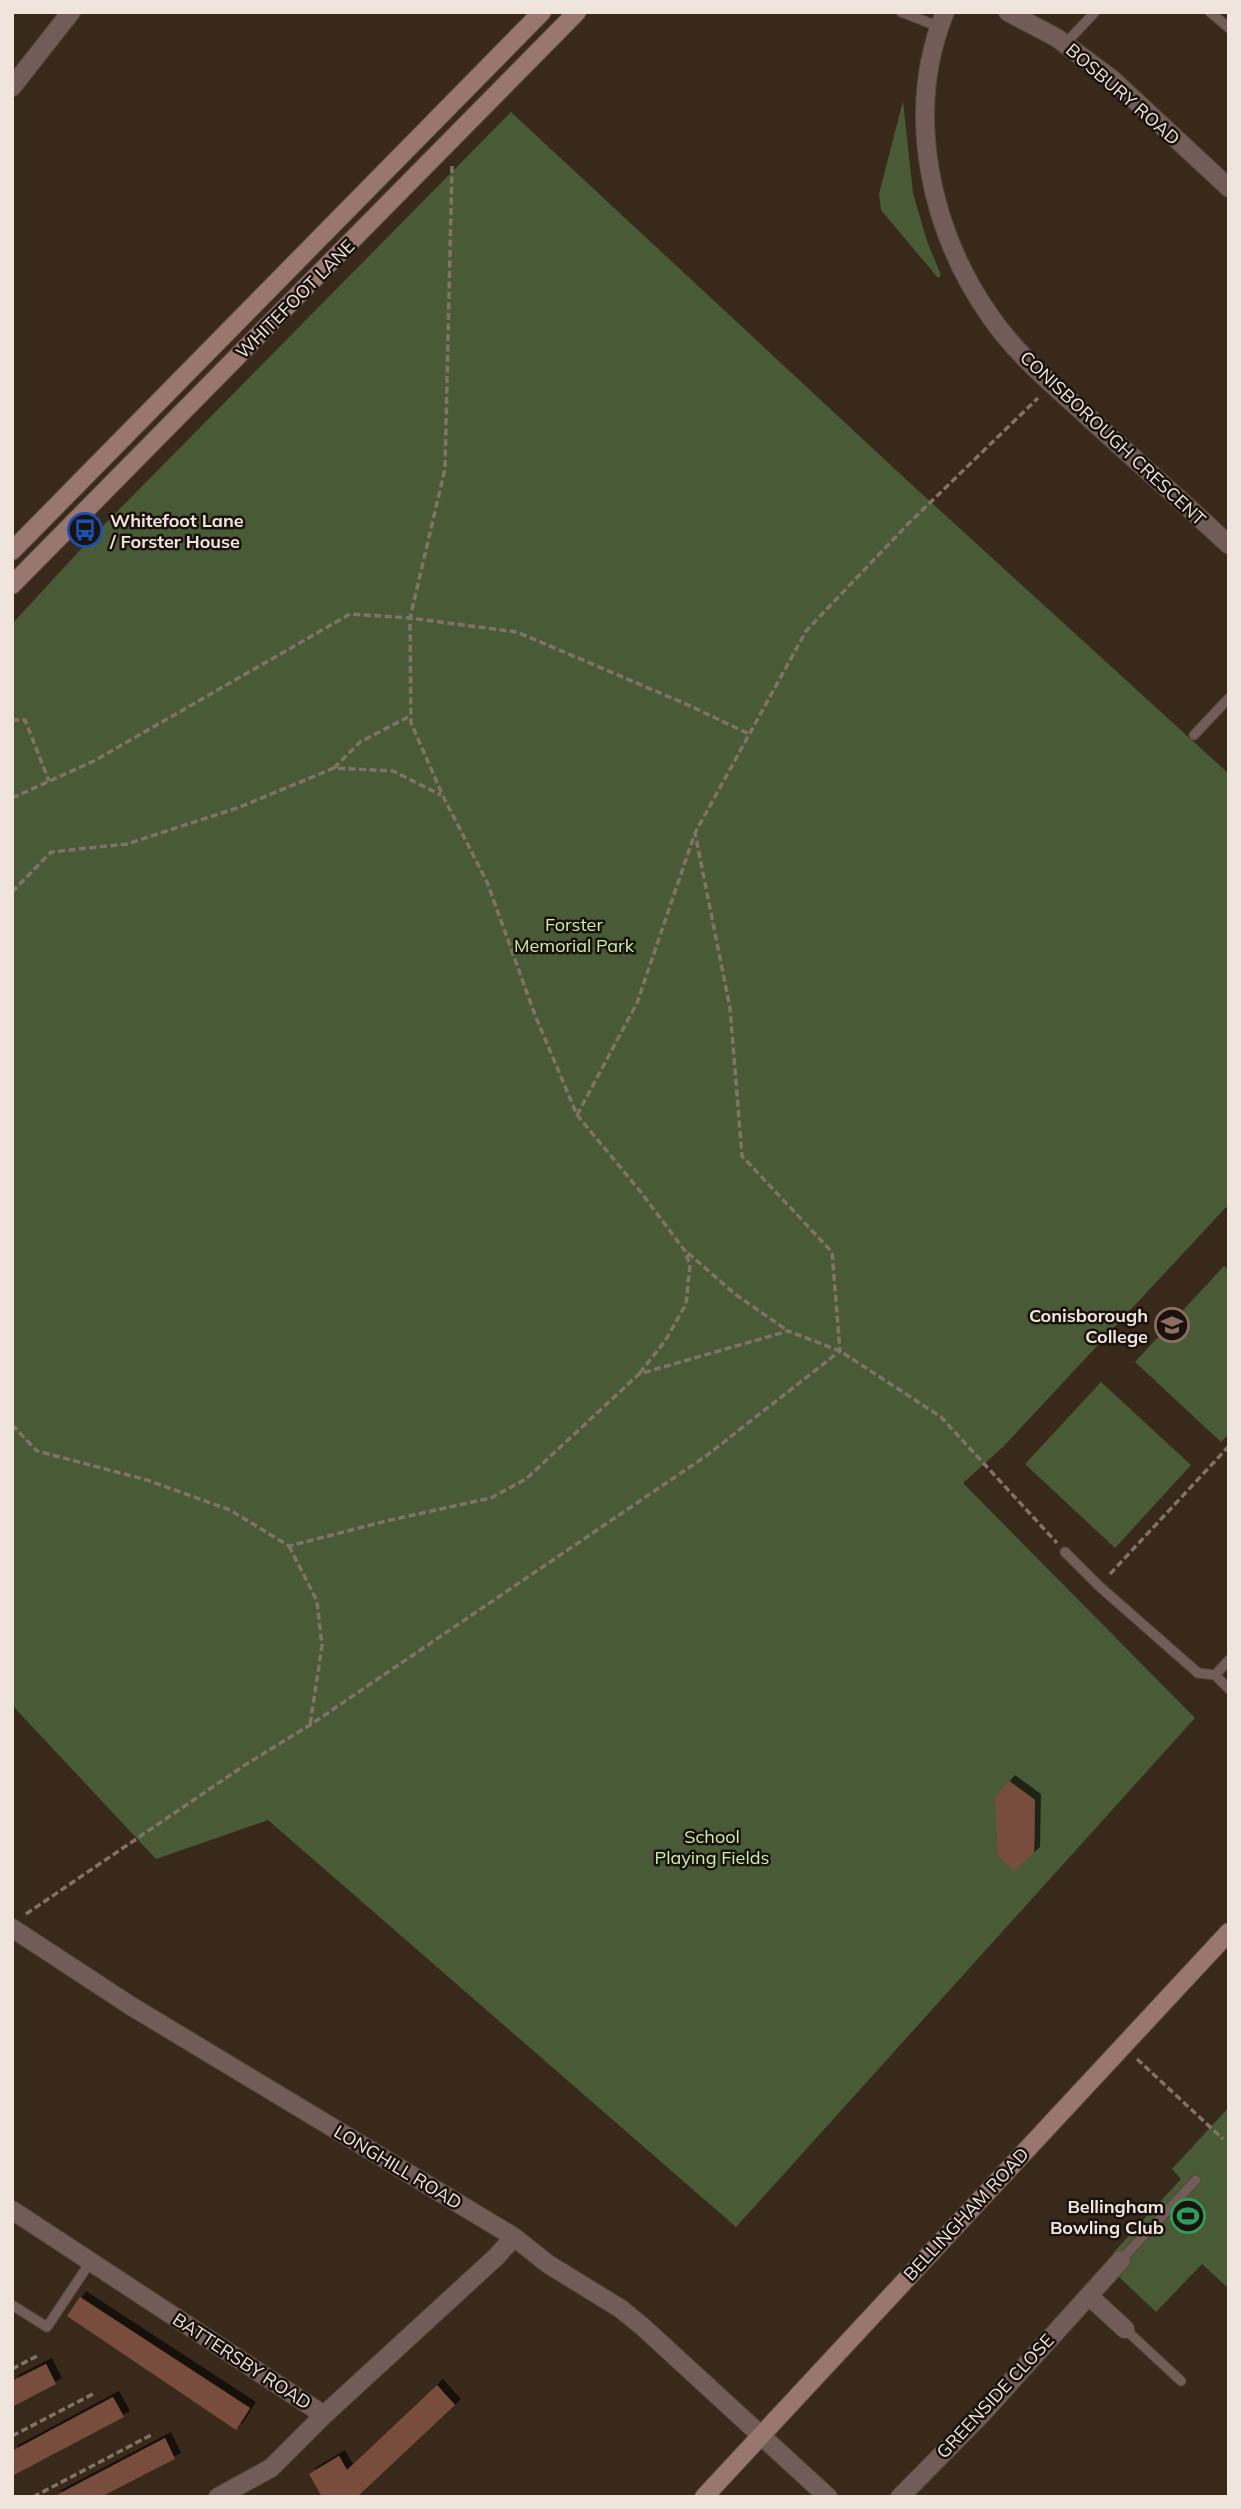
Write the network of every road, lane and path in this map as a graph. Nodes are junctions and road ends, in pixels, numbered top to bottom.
1 (71, 12) edge
2 (542, 12) edge
3 (577, 12) edge
4 (901, 12) edge
5 (1008, 12) edge
6 (1095, 12) edge
7 (1210, 12) edge
8 (943, 20) edge
9 (1229, 28) edge
10 (1065, 44) junction
11 (12, 87) edge
12 (452, 165) dead end
13 (1229, 188) edge
14 (227, 333) junction
15 (245, 350) junction
16 (1052, 384) junction
17 (1226, 537) edge
18 (12, 551) edge
19 (12, 585) edge
20 (410, 618) junction
21 (1229, 698) edge
22 (411, 716) junction
23 (12, 720) edge
24 (749, 734) junction
25 (1194, 735) dead end
26 (334, 768) junction
27 (49, 781) junction
28 (443, 796) junction
29 (12, 798) edge
30 (695, 833) junction
31 (12, 892) edge
32 (576, 1115) junction
33 (685, 1251) junction
34 (789, 1331) junction
35 (840, 1351) junction
36 (639, 1374) junction
37 (12, 1425) edge
38 (1229, 1446) edge
39 (289, 1546) junction
40 (1065, 1552) joint
41 (1099, 1586) junction
42 (1229, 1660) edge
43 (1215, 1675) junction
44 (1229, 1689) edge
45 (310, 1725) junction
46 (18, 1922) edge
47 (1229, 1932) edge
48 (1123, 2046) junction
49 (1223, 2139) dead end
50 (1196, 2180) dead end
51 (12, 2210) edge
52 (514, 2237) junction
53 (1121, 2260) joint
54 (92, 2261) junction
55 (1089, 2296) junction
56 (12, 2305) edge
57 (1125, 2329) joint
58 (37, 2356) dead end
59 (12, 2369) edge
60 (1181, 2381) dead end
61 (93, 2394) dead end
62 (324, 2415) junction
63 (153, 2434) dead end
64 (12, 2436) edge
65 (761, 2436) junction
66 (33, 2497) edge
67 (218, 2497) edge
68 (704, 2497) edge
69 (828, 2497) edge
70 (900, 2497) edge

1 - 11 street
2 - 14 street, WHITEFOOT LANE
3 - 15 street, WHITEFOOT LANE
4 - 8 lane
5 - 10 street, BOSBURY ROAD
6 - 10 lane
7 - 9 lane
8 - 16 street, CONISBOROUGH CRESCENT
10 - 13 street, BOSBURY ROAD
12 - 20 path
14 - 15 lane
14 - 18 street, WHITEFOOT LANE
15 - 19 street, WHITEFOOT LANE
16 - 17 street, CONISBOROUGH CRESCENT
16 - 24 path
20 - 22 path
20 - 24 path
20 - 27 path
21 - 25 lane
22 - 26 path
22 - 28 path
23 - 27 path
24 - 30 path
26 - 28 path
26 - 31 path
27 - 29 path
28 - 32 path
30 - 32 path
30 - 35 path
32 - 33 path
33 - 34 path
33 - 36 path
34 - 35 path
34 - 36 path
35 - 40 path
35 - 45 path
36 - 39 path
37 - 39 path
38 - 41 path
39 - 45 path
40 - 41 lane
41 - 43 lane
42 - 43 lane
43 - 44 lane
45 - 46 path
46 - 52 street, LONGHILL ROAD
47 - 48 street, BELLINGHAM ROAD
48 - 49 path
48 - 65 street, BELLINGHAM ROAD
50 - 53 lane
51 - 54 street, BATTERSBY ROAD
52 - 62 street, BATTERSBY ROAD
52 - 65 street, LONGHILL ROAD
53 - 55 street, GREENSIDE CLOSE
54 - 56 lane
54 - 62 street, BATTERSBY ROAD
55 - 57 street
55 - 70 street, GREENSIDE CLOSE
57 - 60 lane
58 - 59 path
61 - 64 path
62 - 67 street
63 - 66 path
65 - 68 street, BELLINGHAM ROAD
65 - 69 street, LONGHILL ROAD

